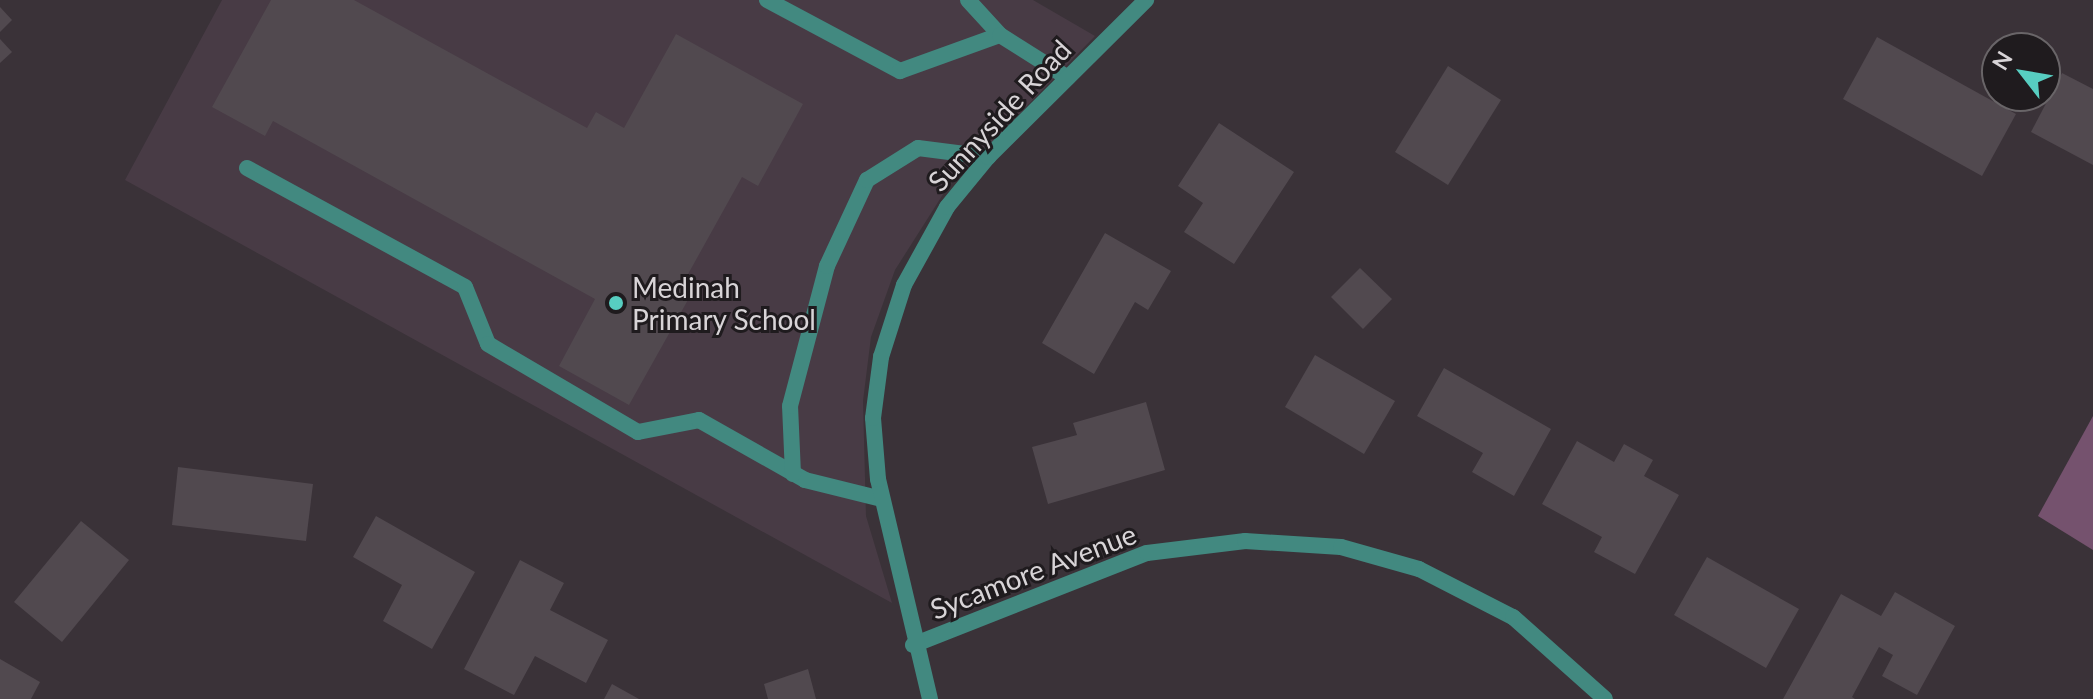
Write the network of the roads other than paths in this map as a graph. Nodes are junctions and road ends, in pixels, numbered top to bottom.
1 (767, 0) edge
2 (968, 0) edge
3 (1146, 0) edge
4 (1000, 35) junction
5 (1068, 78) junction
6 (988, 157) junction
7 (247, 168) dead end
8 (793, 474) junction
9 (882, 499) junction
10 (913, 645) junction
11 (930, 699) edge
12 (1605, 699) edge

1 - 4 street
2 - 4 street
3 - 5 street, Sunnyside Road
4 - 5 street
5 - 6 street, Sunnyside Road
6 - 8 street
6 - 9 street, Sunnyside Road
7 - 8 street
8 - 9 street
9 - 10 street, Sunnyside Road
10 - 11 street, Sunnyside Road
10 - 12 street, Sycamore Avenue

